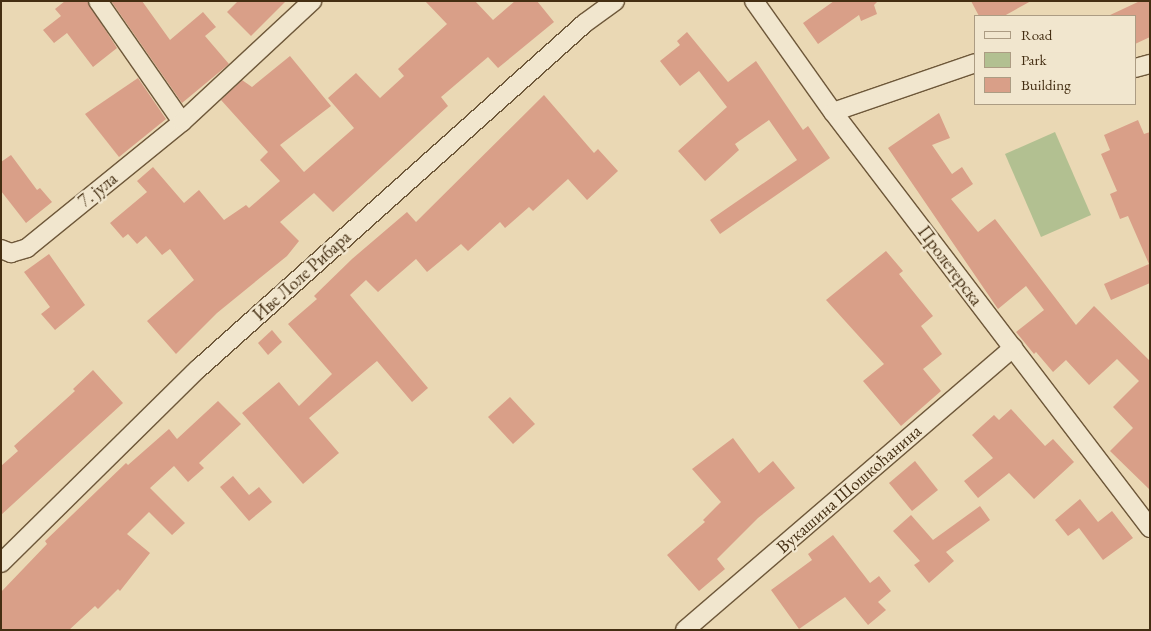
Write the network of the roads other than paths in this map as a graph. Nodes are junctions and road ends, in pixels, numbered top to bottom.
1 (98, 1) edge
2 (312, 1) edge
3 (615, 1) edge
4 (754, 1) edge
5 (974, 63) edge
6 (1150, 64) edge
7 (1136, 68) edge
8 (833, 112) junction
9 (182, 122) junction
10 (6, 251) edge
11 (1013, 348) junction
12 (1150, 528) edge
13 (1, 563) edge
14 (685, 630) edge

1 - 9 street
2 - 9 street, 7. јула
3 - 13 street, Иве Лоле Рибара
4 - 8 street, Пролетерска
5 - 8 street
6 - 7 street
8 - 11 street, Пролетерска
9 - 10 street, 7. јула
11 - 12 street, Пролетерска
11 - 14 street, Вукашина Шошкоћанина

